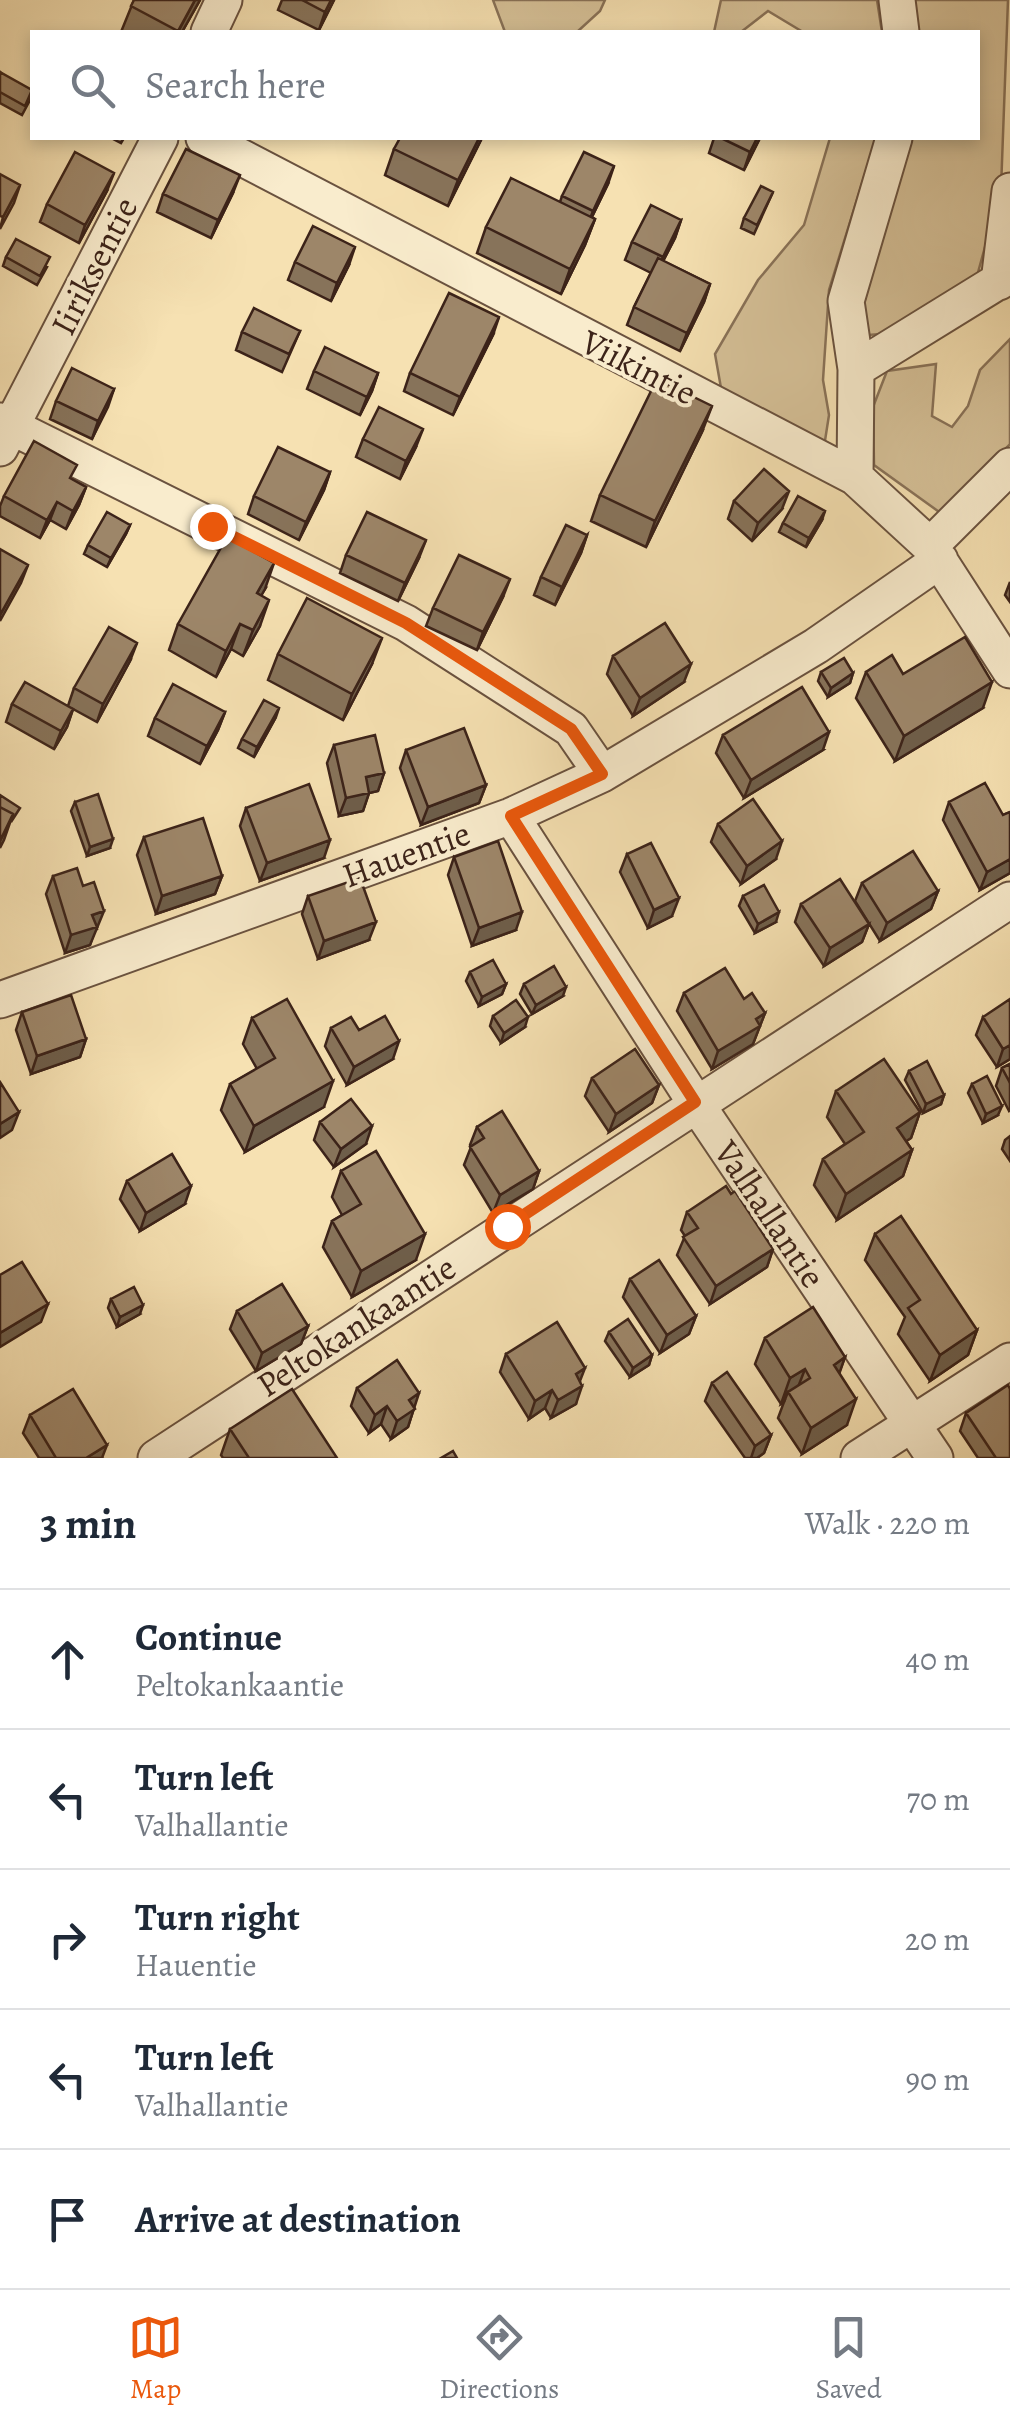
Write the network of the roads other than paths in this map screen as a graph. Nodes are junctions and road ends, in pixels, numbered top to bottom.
1 (224, 0) edge
2 (896, 0) edge
3 (210, 30) edge
4 (901, 30) edge
5 (159, 140) edge
6 (208, 140) edge
7 (893, 140) edge
8 (1010, 190) edge
9 (1004, 278) edge
10 (856, 369) junction
11 (4, 432) edge
12 (1010, 466) edge
13 (855, 478) junction
14 (935, 553) junction
15 (1010, 670) edge
16 (602, 774) junction
17 (511, 816) junction
18 (1010, 900) edge
19 (0, 1000) edge
20 (695, 1102) junction
21 (1010, 1360) edge
22 (912, 1423) junction
23 (156, 1458) edge
24 (859, 1458) edge
25 (935, 1458) edge

1 - 3 street
2 - 4 street
5 - 11 street, Iiriksentie
6 - 13 street, Viikintie
7 - 10 street
8 - 9 street
9 - 10 street
10 - 13 street
11 - 16 street
12 - 14 street, Hauentie
13 - 14 street, Viikintie
14 - 15 street, Viikintie
14 - 16 street, Hauentie
16 - 17 street, Hauentie
17 - 19 street, Hauentie
17 - 20 street, Valhallantie
18 - 20 street, Peltokankaantie
20 - 22 street, Valhallantie
20 - 23 street, Peltokankaantie
21 - 22 street
22 - 24 street
22 - 25 street, Valhallantie

